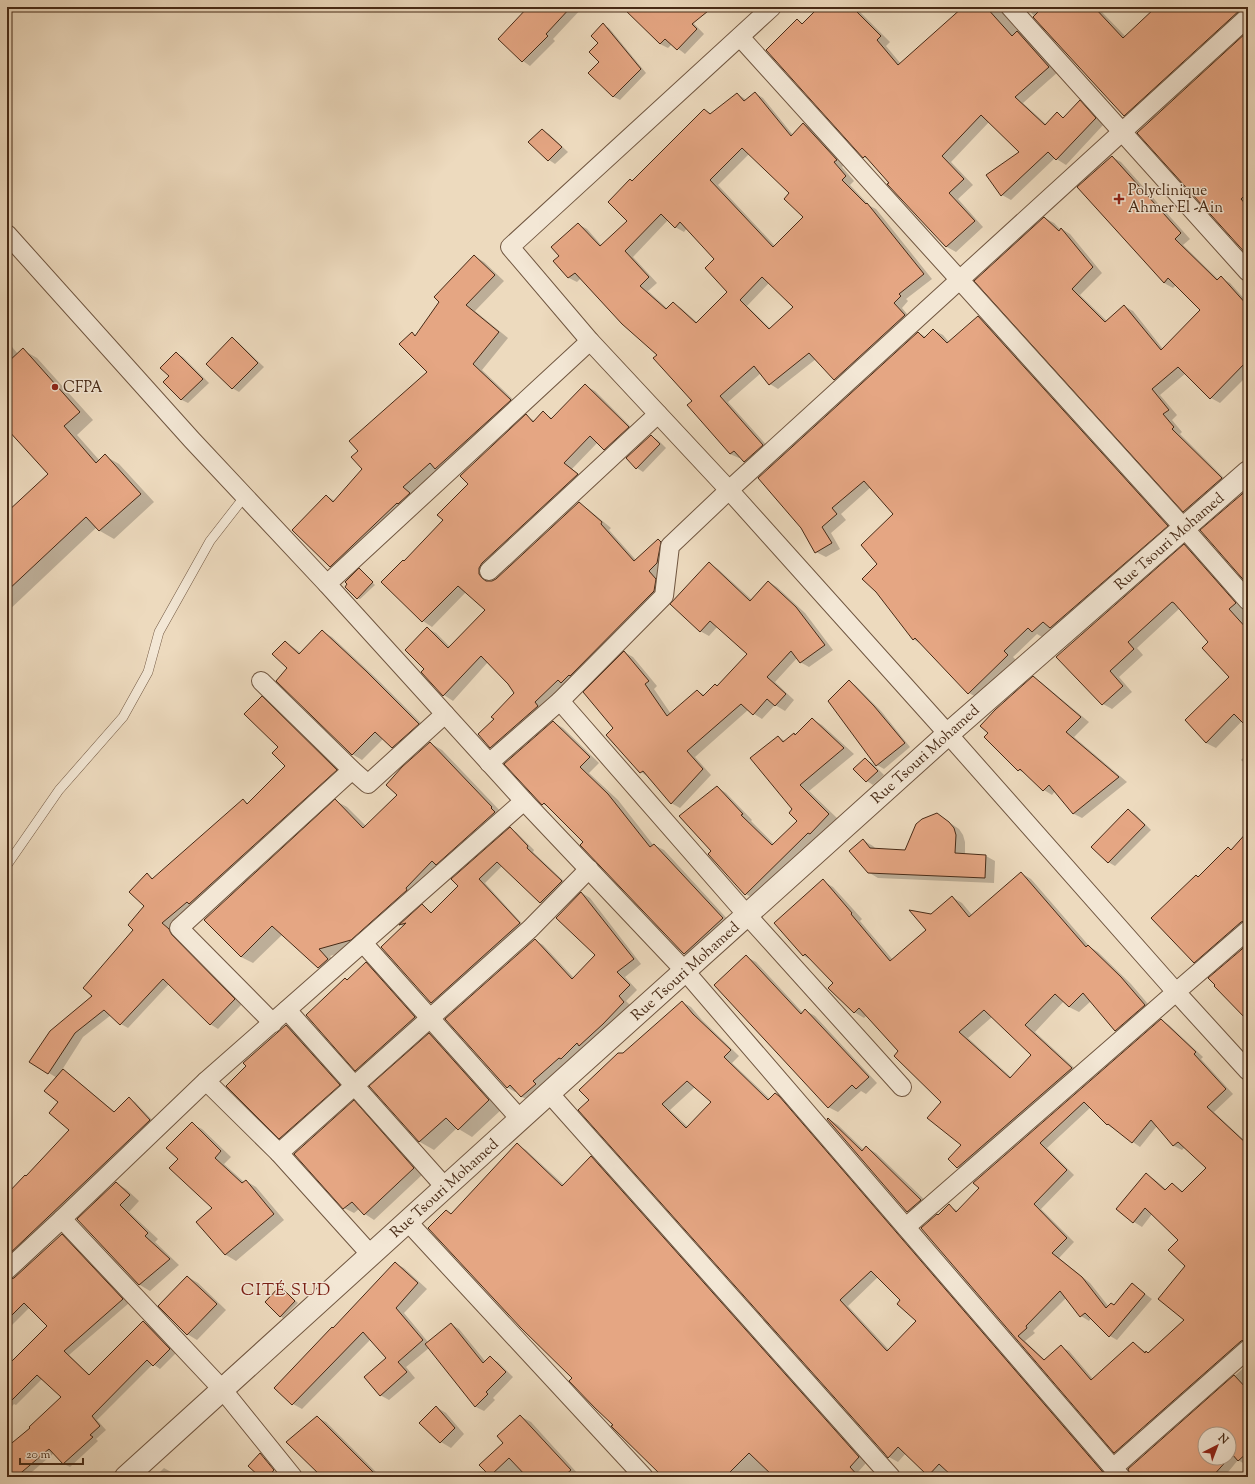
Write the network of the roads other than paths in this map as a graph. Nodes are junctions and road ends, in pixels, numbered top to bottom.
1 (1010, 7) edge
2 (766, 9) edge
3 (1248, 17) edge
4 (740, 37) junction
5 (1122, 132) junction
6 (7, 234) edge
7 (1248, 272) edge
8 (960, 280) junction
9 (590, 340) junction
10 (658, 414) junction
11 (1248, 472) edge
12 (729, 490) junction
13 (246, 496) junction
14 (1184, 528) junction
15 (489, 571) dead end
16 (326, 584) junction
17 (1248, 601) edge
18 (261, 681) dead end
19 (560, 701) junction
20 (445, 714) junction
21 (948, 734) junction
22 (489, 763) junction
23 (352, 770) junction
24 (524, 801) junction
25 (7, 865) edge
26 (589, 869) junction
27 (747, 915) junction
28 (1248, 930) edge
29 (363, 943) junction
30 (685, 971) junction
31 (1176, 992) junction
32 (286, 1010) junction
33 (430, 1018) junction
34 (272, 1023) junction
35 (1248, 1071) edge
36 (206, 1081) junction
37 (355, 1085) junction
38 (902, 1087) dead end
39 (549, 1093) junction
40 (520, 1119) junction
41 (279, 1154) junction
42 (446, 1187) junction
43 (62, 1220) junction
44 (407, 1221) junction
45 (906, 1227) junction
46 (370, 1254) junction
47 (7, 1270) edge
48 (1248, 1349) edge
49 (222, 1390) junction
50 (1117, 1472) edge
51 (126, 1477) edge
52 (294, 1477) edge
53 (642, 1477) edge
54 (891, 1477) edge

1 - 5 street
2 - 4 street
3 - 5 street
4 - 8 street
4 - 9 street
5 - 7 street
5 - 8 street
6 - 13 street
8 - 12 street
8 - 14 street
9 - 10 street
9 - 16 street
10 - 12 street
10 - 15 street
11 - 14 street, Rue Tsouri Mohamed
12 - 19 street
12 - 21 street
13 - 16 street
13 - 25 lane
14 - 17 street
14 - 21 street, Rue Tsouri Mohamed
16 - 20 street
18 - 23 street
19 - 22 street
19 - 27 street
20 - 22 street
20 - 23 street
21 - 27 street, Rue Tsouri Mohamed
21 - 31 street
22 - 24 street
23 - 34 street
24 - 26 street
24 - 29 street
26 - 30 street
26 - 33 street
27 - 30 street, Rue Tsouri Mohamed
27 - 38 street
28 - 31 street
29 - 32 street
29 - 33 street
30 - 39 street, Rue Tsouri Mohamed
30 - 45 street
31 - 35 street
31 - 45 street
32 - 34 street
32 - 37 street
33 - 37 street
33 - 40 street
34 - 36 street
36 - 41 street
36 - 43 street
37 - 41 street
37 - 42 street
39 - 40 street, Rue Tsouri Mohamed
39 - 54 street
40 - 42 street, Rue Tsouri Mohamed
41 - 46 street
42 - 44 street, Rue Tsouri Mohamed
43 - 47 street
43 - 49 street
44 - 46 street, Rue Tsouri Mohamed
44 - 53 street
45 - 50 street
46 - 49 street, Rue Tsouri Mohamed
48 - 50 street
49 - 51 street, Rue Tsouri Mohamed
49 - 52 street

